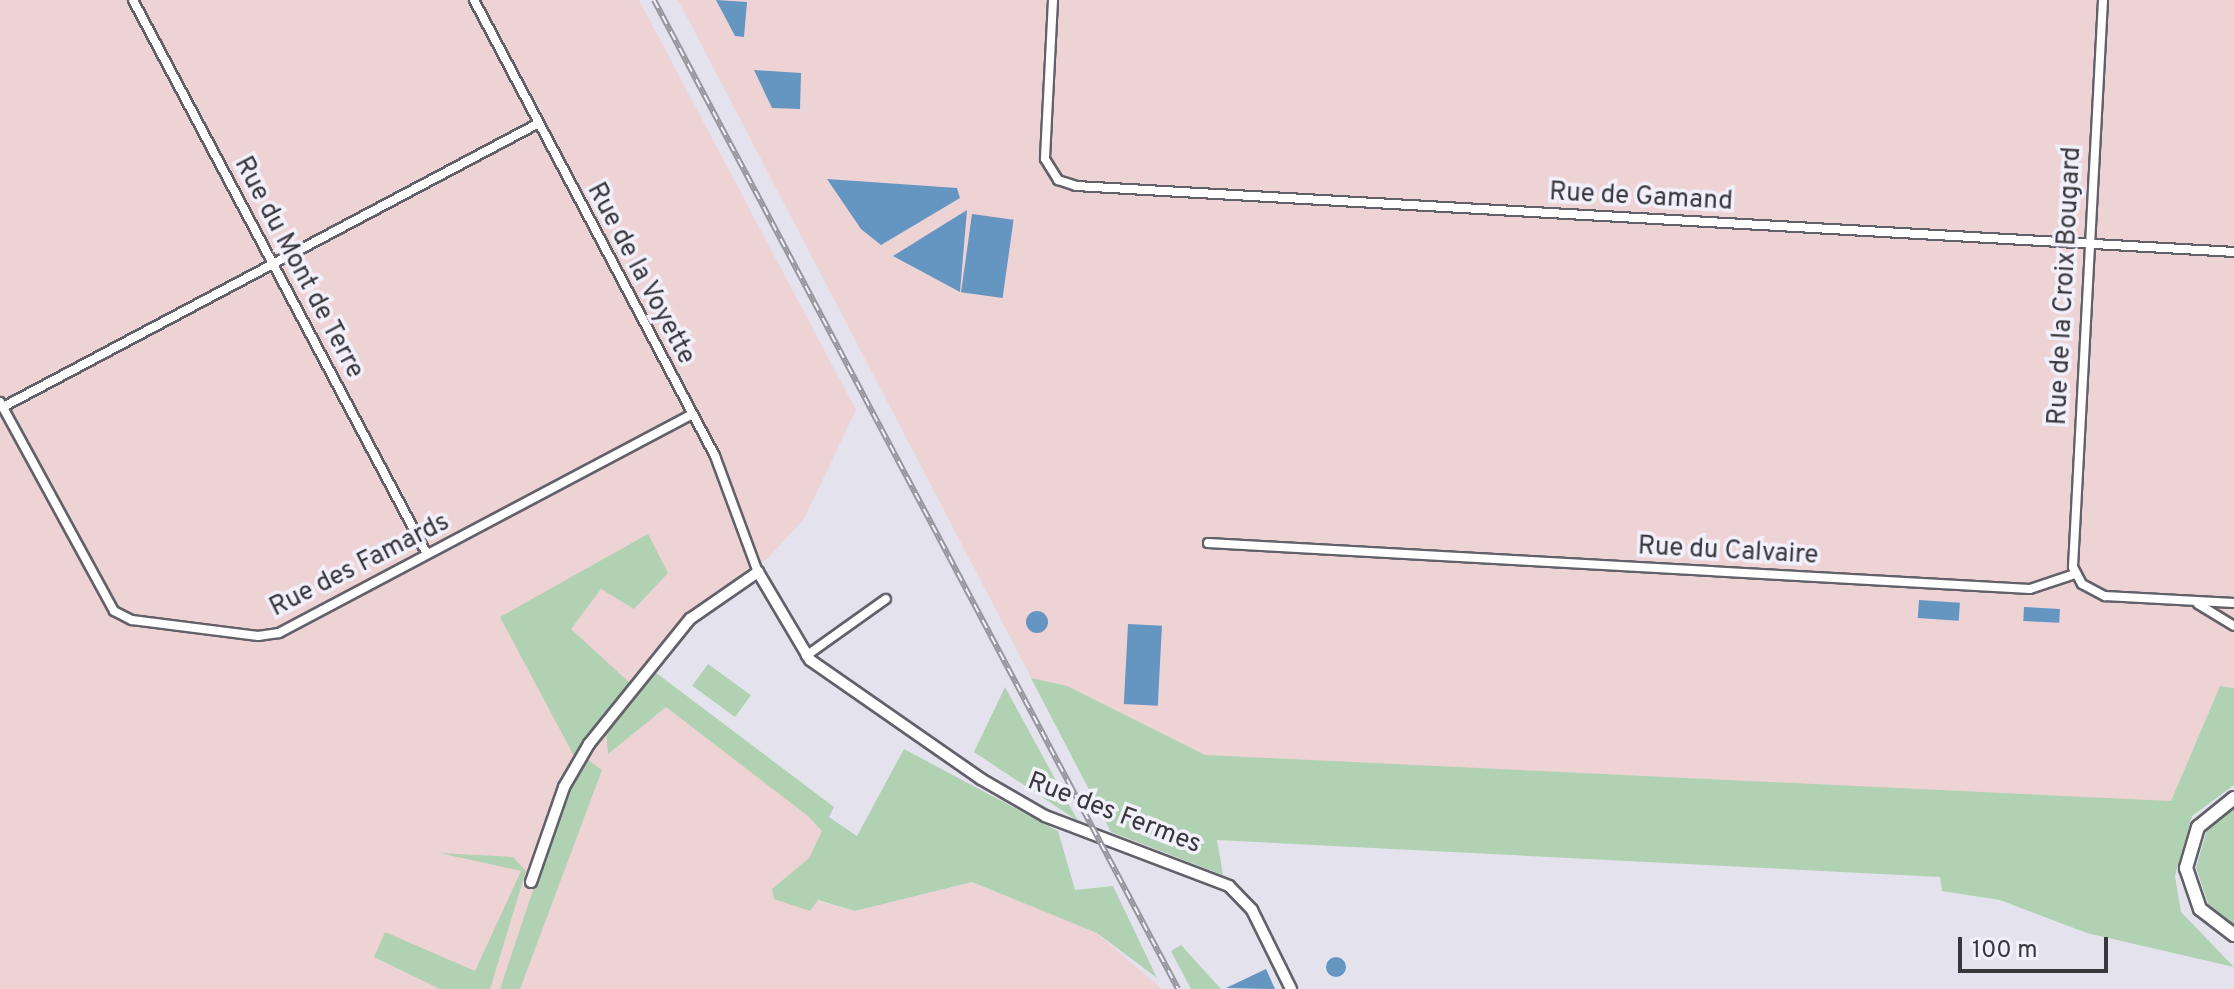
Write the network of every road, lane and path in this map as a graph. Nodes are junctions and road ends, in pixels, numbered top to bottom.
1 (133, 0) edge
2 (474, 0) edge
3 (1053, 0) edge
4 (2103, 0) edge
5 (537, 124) junction
6 (2088, 243) junction
7 (2234, 252) edge
8 (274, 264) junction
9 (2, 404) edge
10 (693, 414) junction
11 (1208, 543) dead end
12 (427, 554) junction
13 (758, 572) junction
14 (2075, 574) junction
15 (886, 599) dead end
16 (2189, 600) junction
17 (2234, 603) edge
18 (2234, 626) edge
19 (806, 656) junction
20 (2234, 798) edge
21 (531, 882) dead end
22 (2234, 938) edge
23 (1291, 989) edge

1 - 8 street, Rue du Mont de Terre
2 - 5 street, Rue de la Voyette
3 - 6 street, Rue de Gamand
4 - 6 street, Rue de la Croix Bougard
5 - 8 street
5 - 10 street, Rue de la Voyette
6 - 7 street, Rue de Gamand
6 - 14 street, Rue de la Croix Bougard
8 - 9 street
8 - 12 street, Rue du Mont de Terre
9 - 12 street, Rue des Famards
10 - 12 street, Rue des Famards
10 - 13 street, Rue de la Voyette
11 - 14 street, Rue du Calvaire
13 - 19 street, Rue des Fermes
13 - 21 street
14 - 16 street
15 - 19 street
16 - 17 street
16 - 18 street
19 - 23 street, Rue des Fermes
20 - 22 main road

